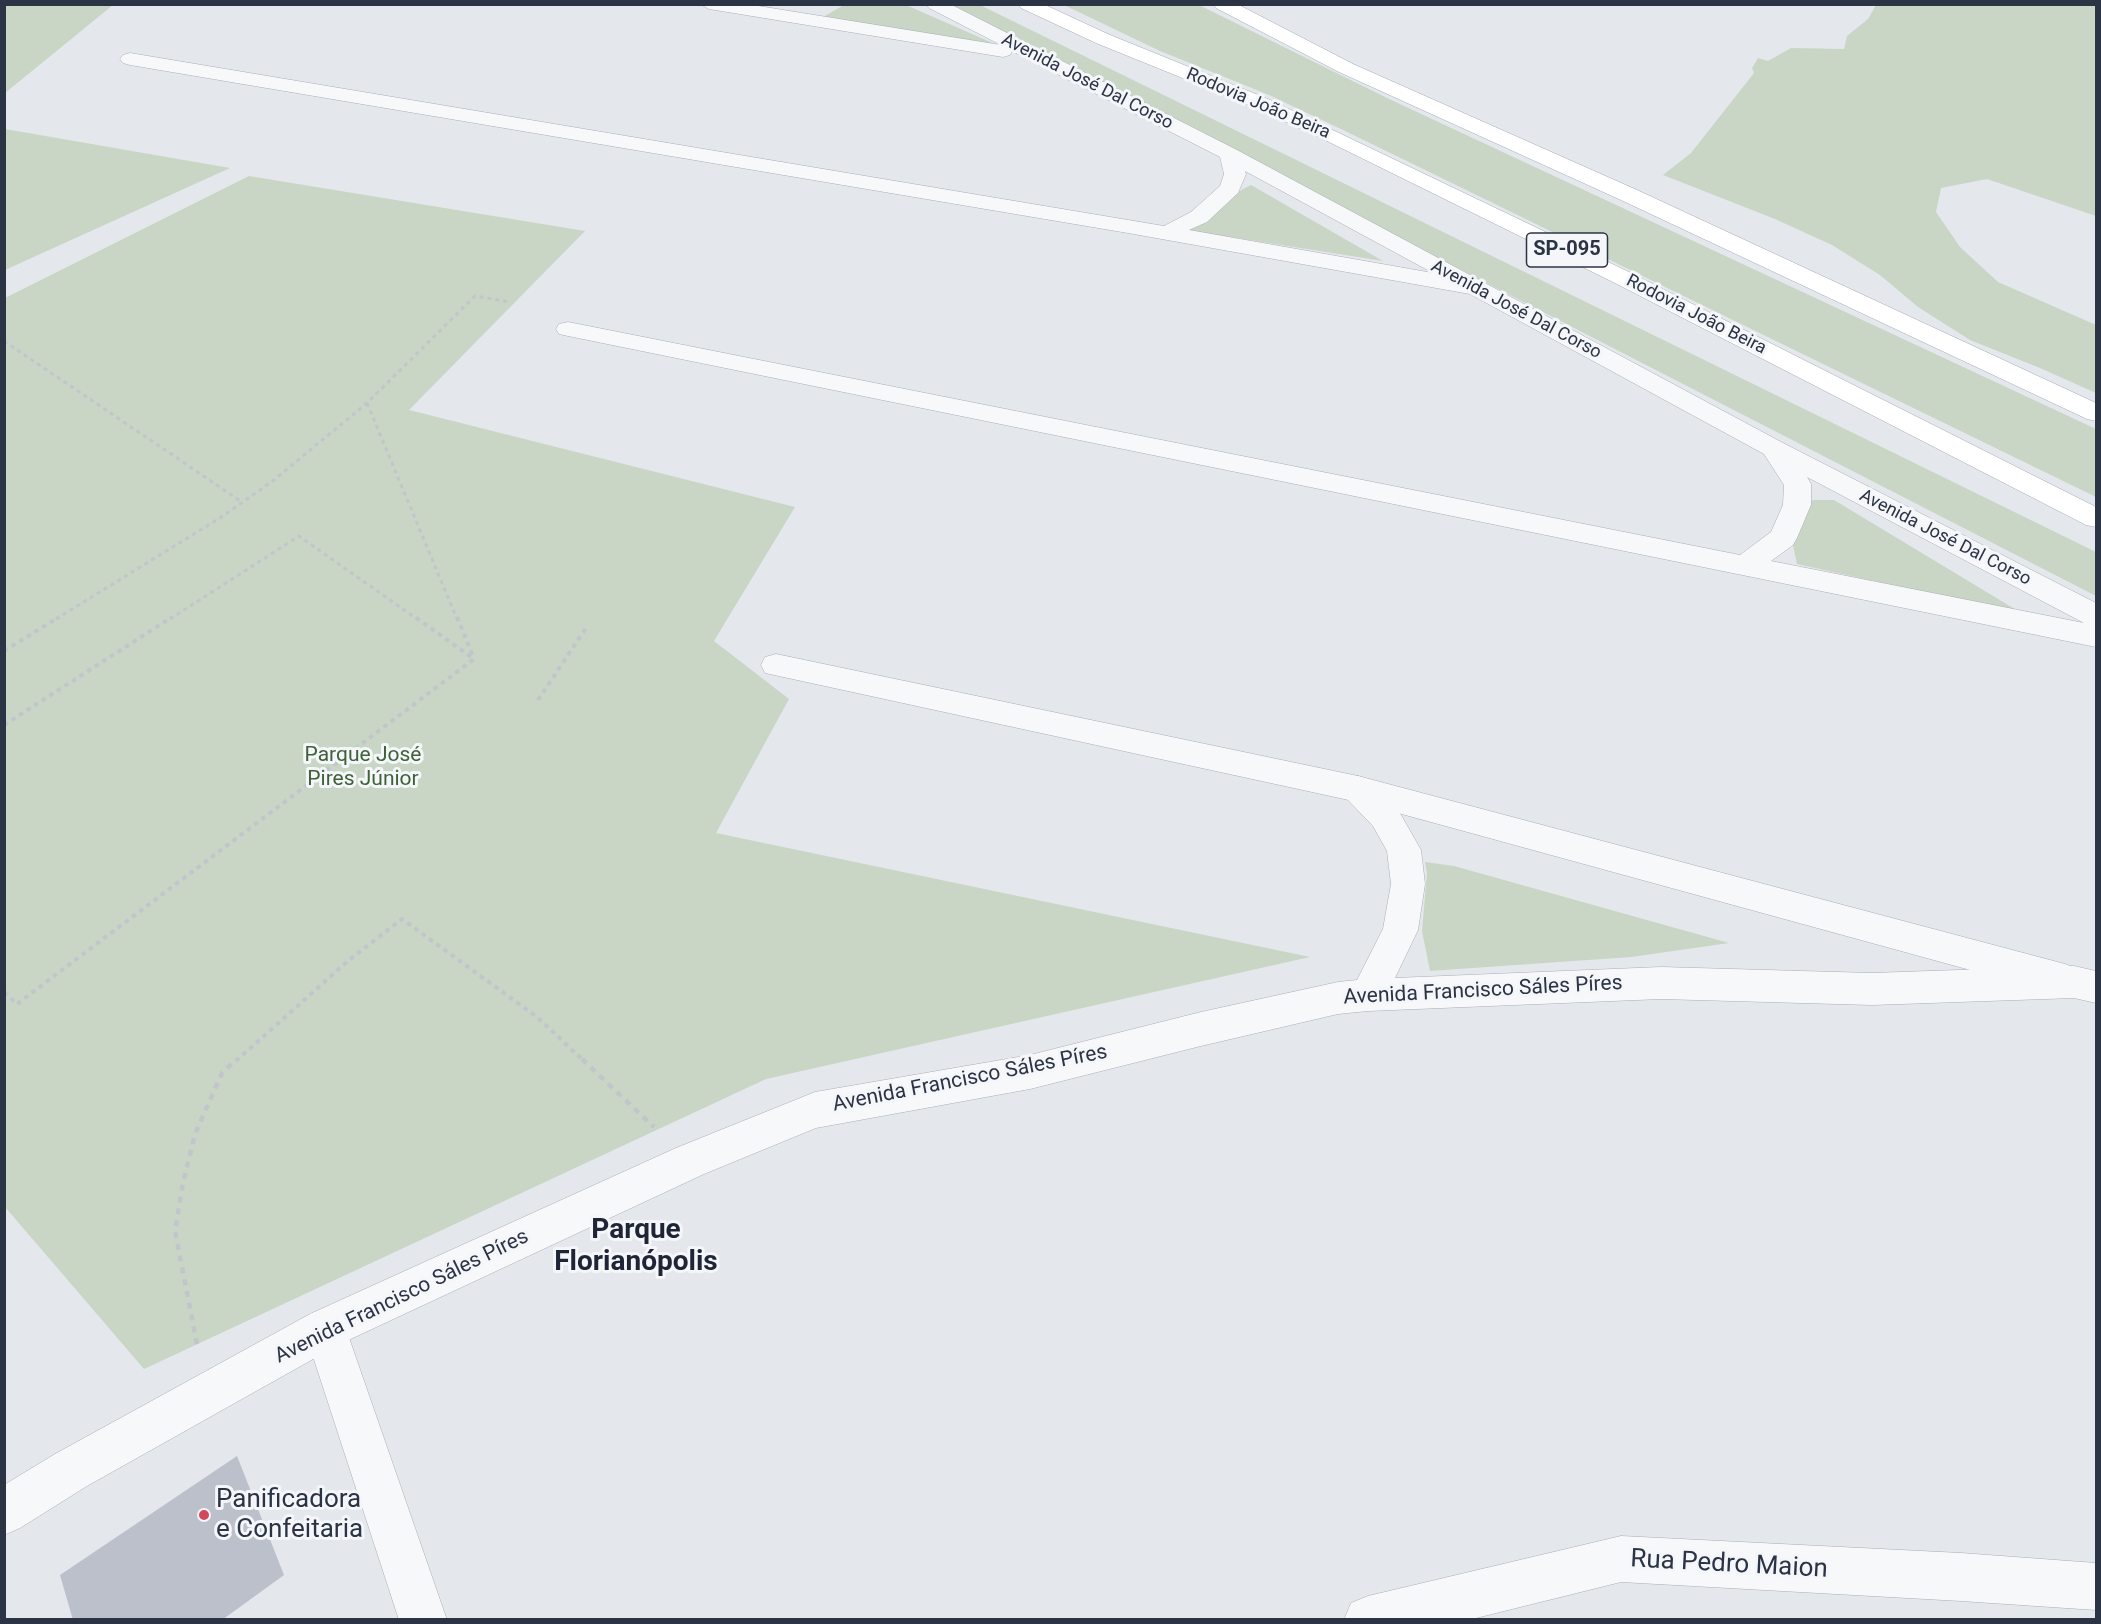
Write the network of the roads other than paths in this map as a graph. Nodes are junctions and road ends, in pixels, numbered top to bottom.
1 (709, 4) edge
2 (838, 4) edge
3 (935, 4) edge
4 (1027, 4) edge
5 (1222, 4) edge
6 (804, 19) junction
7 (1033, 55) junction
8 (130, 59) dead end
9 (1230, 154) junction
10 (1166, 233) junction
11 (1476, 288) junction
12 (568, 329) dead end
13 (2097, 413) edge
14 (1774, 449) junction
15 (2097, 518) edge
16 (1747, 564) junction
17 (2097, 616) edge
18 (2097, 636) edge
19 (776, 665) dead end
20 (1358, 789) junction
21 (2085, 984) edge
22 (1368, 995) junction
23 (325, 1329) junction
24 (4, 1512) edge
25 (2097, 1587) edge
26 (423, 1620) edge
27 (1368, 1620) edge

1 - 6 street
2 - 6 street
3 - 7 street, Avenida José Dal Corso
4 - 15 main road, Rodovia João Beira / SP-095
5 - 13 main road
6 - 7 street
7 - 9 street, Avenida José Dal Corso
8 - 10 street
9 - 10 street
9 - 11 street, Avenida José Dal Corso
10 - 11 street
11 - 14 street, Avenida José Dal Corso
12 - 16 street
14 - 16 street
14 - 17 street, Avenida José Dal Corso
16 - 18 street
19 - 20 street
20 - 21 street
20 - 22 street
21 - 22 street, Avenida Francisco Sáles Píres
22 - 23 street, Avenida Francisco Sáles Píres
23 - 24 street, Avenida Francisco Sáles Píres
23 - 26 street
25 - 27 street, Rua Pedro Maion

